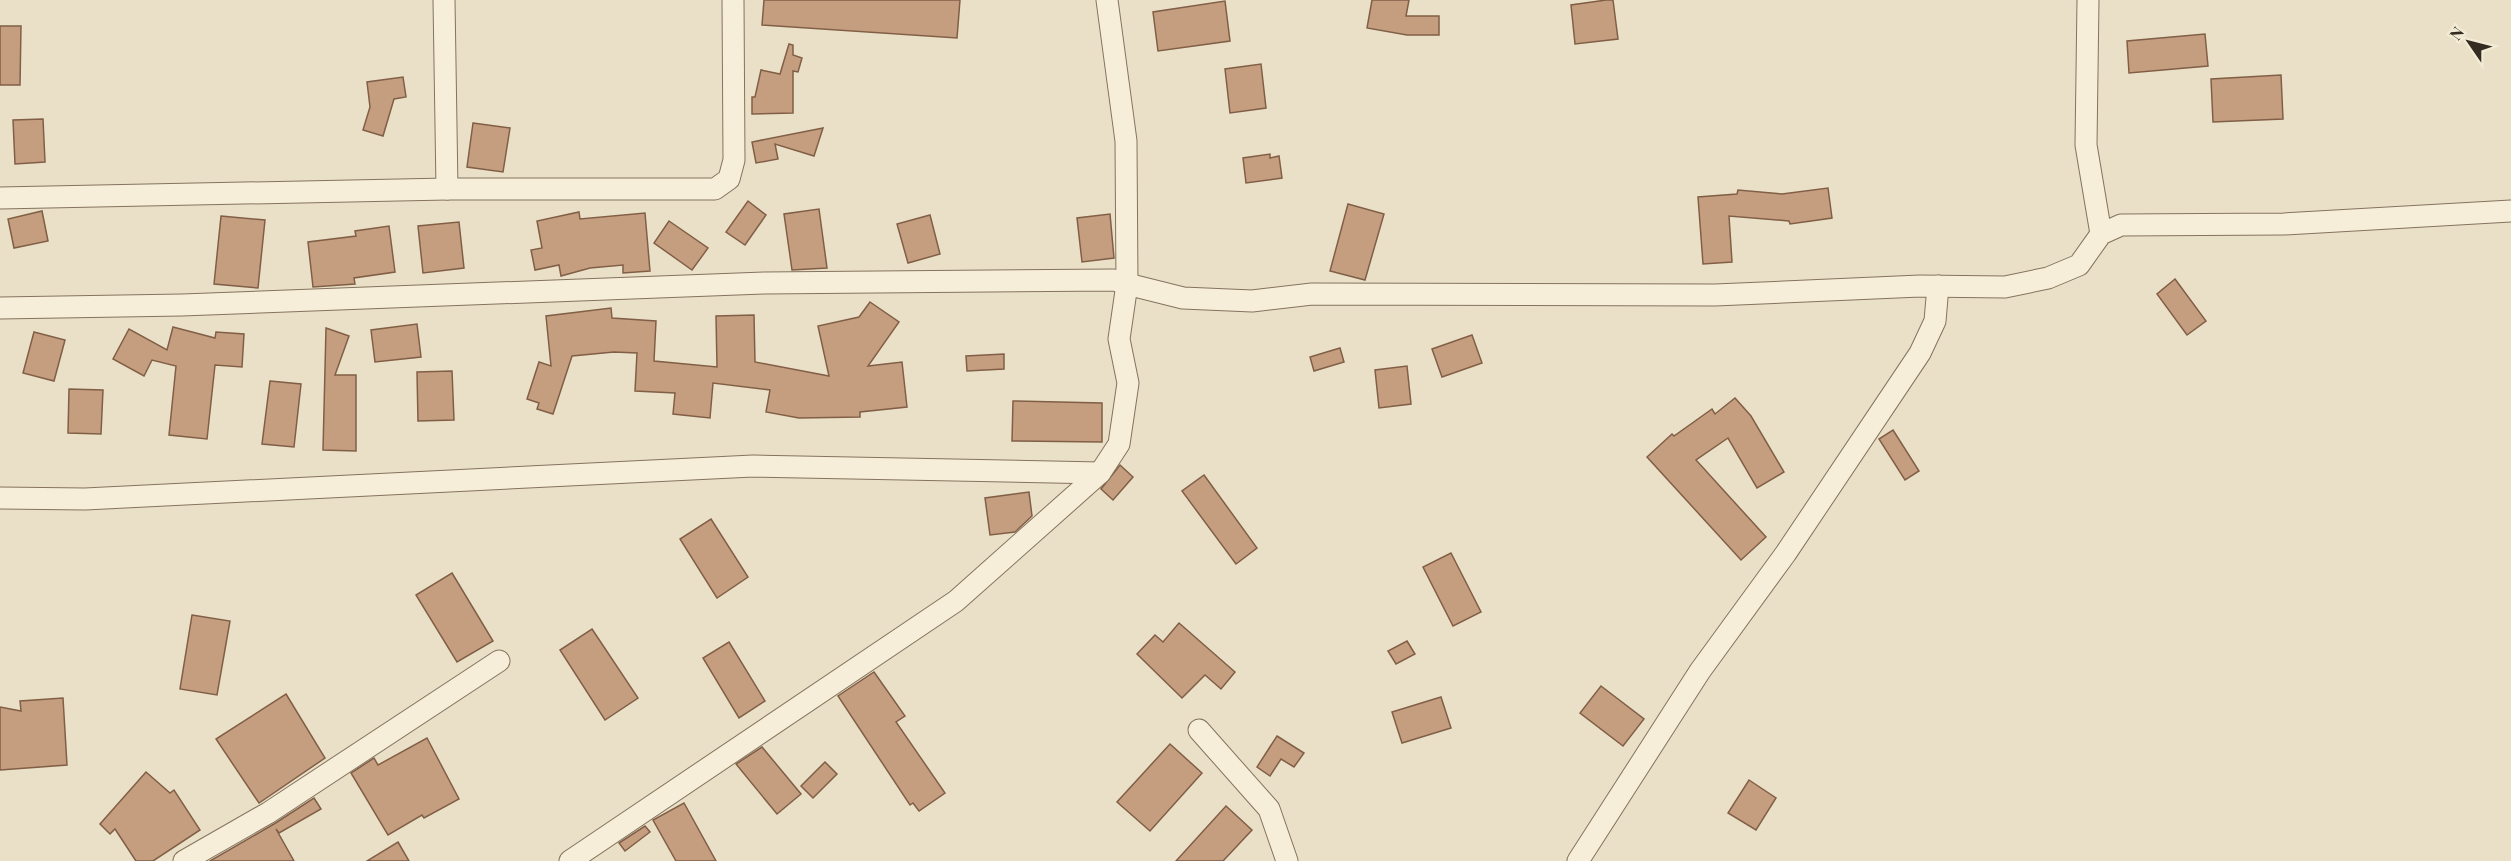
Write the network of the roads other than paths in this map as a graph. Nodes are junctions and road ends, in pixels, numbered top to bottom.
1 (444, 0) edge
2 (733, 0) edge
3 (1107, 0) edge
4 (2088, 0) edge
5 (447, 189) junction
6 (0, 198) edge
7 (2511, 212) edge
8 (2101, 234) junction
9 (1127, 284) junction
10 (1938, 286) junction
11 (0, 308) edge
12 (1100, 473) junction
13 (0, 498) edge
14 (499, 661) dead end
15 (1198, 730) dead end
16 (184, 861) edge
17 (570, 861) edge
18 (1287, 861) edge
19 (1578, 861) edge

1 - 5 street
2 - 5 street
3 - 9 street
4 - 8 street
5 - 6 street
7 - 8 street
8 - 10 street
9 - 10 street
9 - 11 street
9 - 12 street
10 - 19 street
12 - 13 street
12 - 17 street
14 - 16 street
15 - 18 street

